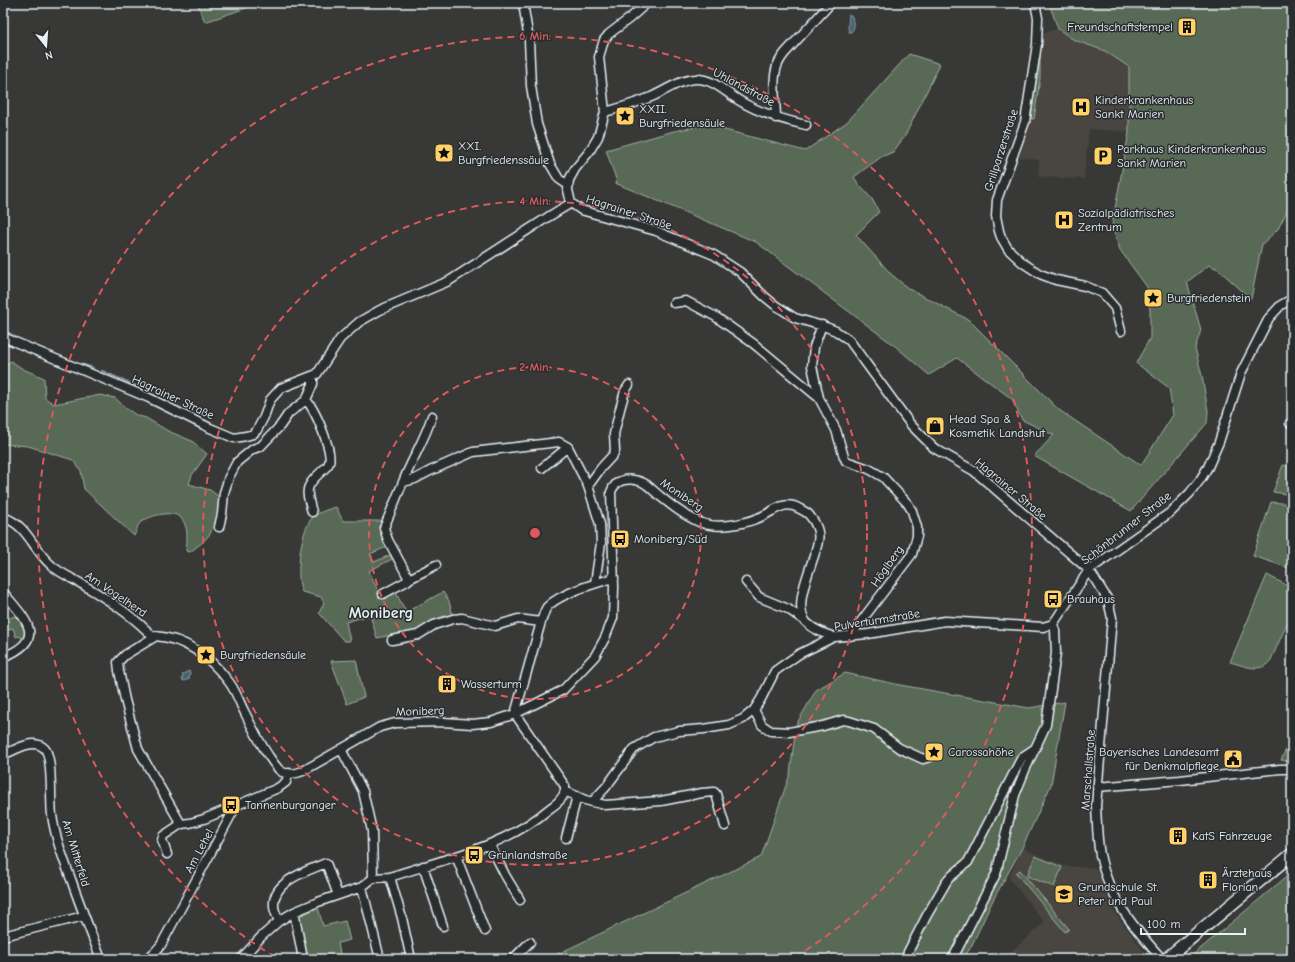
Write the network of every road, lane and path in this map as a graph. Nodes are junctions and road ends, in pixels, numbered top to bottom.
1 (523, 3) edge
2 (648, 3) edge
3 (831, 3) edge
4 (1035, 3) edge
5 (605, 112) junction
6 (776, 118) junction
7 (806, 125) dead end
8 (568, 185) junction
9 (571, 203) junction
10 (1292, 299) edge
11 (674, 303) dead end
12 (822, 325) junction
13 (1121, 331) dead end
14 (3, 337) edge
15 (313, 377) junction
16 (629, 385) dead end
17 (819, 398) junction
18 (306, 400) junction
19 (432, 416) dead end
20 (568, 447) junction
21 (542, 468) dead end
22 (404, 482) junction
23 (588, 486) junction
24 (312, 512) dead end
25 (3, 517) edge
26 (219, 527) dead end
27 (436, 565) dead end
28 (1089, 570) junction
29 (614, 578) junction
30 (409, 579) junction
31 (746, 582) dead end
32 (595, 583) junction
33 (3, 592) edge
34 (383, 594) dead end
35 (541, 622) junction
36 (807, 623) junction
37 (1053, 624) junction
38 (850, 636) junction
39 (153, 637) junction
40 (834, 637) junction
41 (392, 640) dead end
42 (3, 657) edge
43 (754, 710) junction
44 (515, 714) junction
45 (1035, 748) junction
46 (342, 749) junction
47 (3, 755) edge
48 (930, 757) dead end
49 (1292, 769) edge
50 (289, 773) junction
51 (1097, 787) junction
52 (566, 791) junction
53 (577, 796) junction
54 (592, 802) junction
55 (236, 806) junction
56 (181, 824) junction
57 (725, 826) dead end
58 (566, 838) dead end
59 (490, 845) junction
60 (167, 854) dead end
61 (1292, 854) edge
62 (456, 856) junction
63 (423, 866) junction
64 (390, 877) junction
65 (373, 878) junction
66 (362, 887) junction
67 (338, 895) junction
68 (520, 900) dead end
69 (294, 912) junction
70 (84, 916) junction
71 (279, 921) junction
72 (443, 926) dead end
73 (485, 931) dead end
74 (3, 936) edge
75 (530, 942) dead end
76 (101, 959) edge
77 (146, 959) edge
78 (241, 959) edge
79 (303, 959) edge
80 (380, 959) edge
81 (411, 959) edge
82 (514, 959) edge
83 (906, 959) edge
84 (951, 959) edge
85 (1162, 959) edge
86 (1166, 959) edge

1 - 8 street
2 - 5 street
3 - 6 street
4 - 13 street, Grillparzerstraße
5 - 6 street, Uhlandstraße
5 - 8 street
6 - 7 street, Uhlandstraße
8 - 9 street
9 - 12 street, Hagrainer Straße
9 - 15 street, Hagrainer Straße
10 - 28 street, Schönbrunner Straße
11 - 17 street, Höglberg
12 - 17 street, Höglberg
12 - 28 street, Hagrainer Straße
14 - 15 street, Hagrainer Straße
15 - 18 street, Hagrainer Straße
16 - 23 street
17 - 38 street, Höglberg
18 - 24 street
18 - 26 street
19 - 22 street
20 - 21 street
20 - 22 street
20 - 23 street
22 - 30 street
23 - 32 street
25 - 39 street, Am Vogelherd
27 - 30 street
28 - 37 street, Schönbrunner Straße
28 - 51 street, Marschallstraße
29 - 32 street
29 - 36 street, Moniberg
29 - 44 street, Moniberg
30 - 34 street
31 - 36 street
32 - 35 street
33 - 42 street
35 - 41 street
35 - 44 street
36 - 40 street
37 - 38 street, Pulverturmstraße
37 - 45 street
38 - 40 street, Pulverturmstraße
39 - 50 street
39 - 56 street
40 - 43 street, Pulverturmstraße
43 - 48 street
43 - 54 street, Pulverturmstraße
44 - 46 street, Moniberg
44 - 52 street
45 - 83 street
45 - 84 street
46 - 50 street, Moniberg
46 - 65 street
47 - 70 street, Am Mitterfeld
49 - 51 street
50 - 55 street
51 - 85 street, Marschallstraße
52 - 53 street
52 - 59 street
53 - 54 street
53 - 58 street
54 - 57 street
55 - 56 street
55 - 77 street, Am Lehel
56 - 60 street
59 - 62 street
59 - 68 street
61 - 86 main road
62 - 63 street
62 - 73 street
63 - 64 street
63 - 72 street
64 - 65 street
64 - 81 street
65 - 66 street
66 - 67 street
66 - 80 street
67 - 69 street
67 - 71 street
69 - 71 street
69 - 79 street
70 - 74 street
70 - 76 street, Am Mitterfeld
71 - 78 street
75 - 82 street

